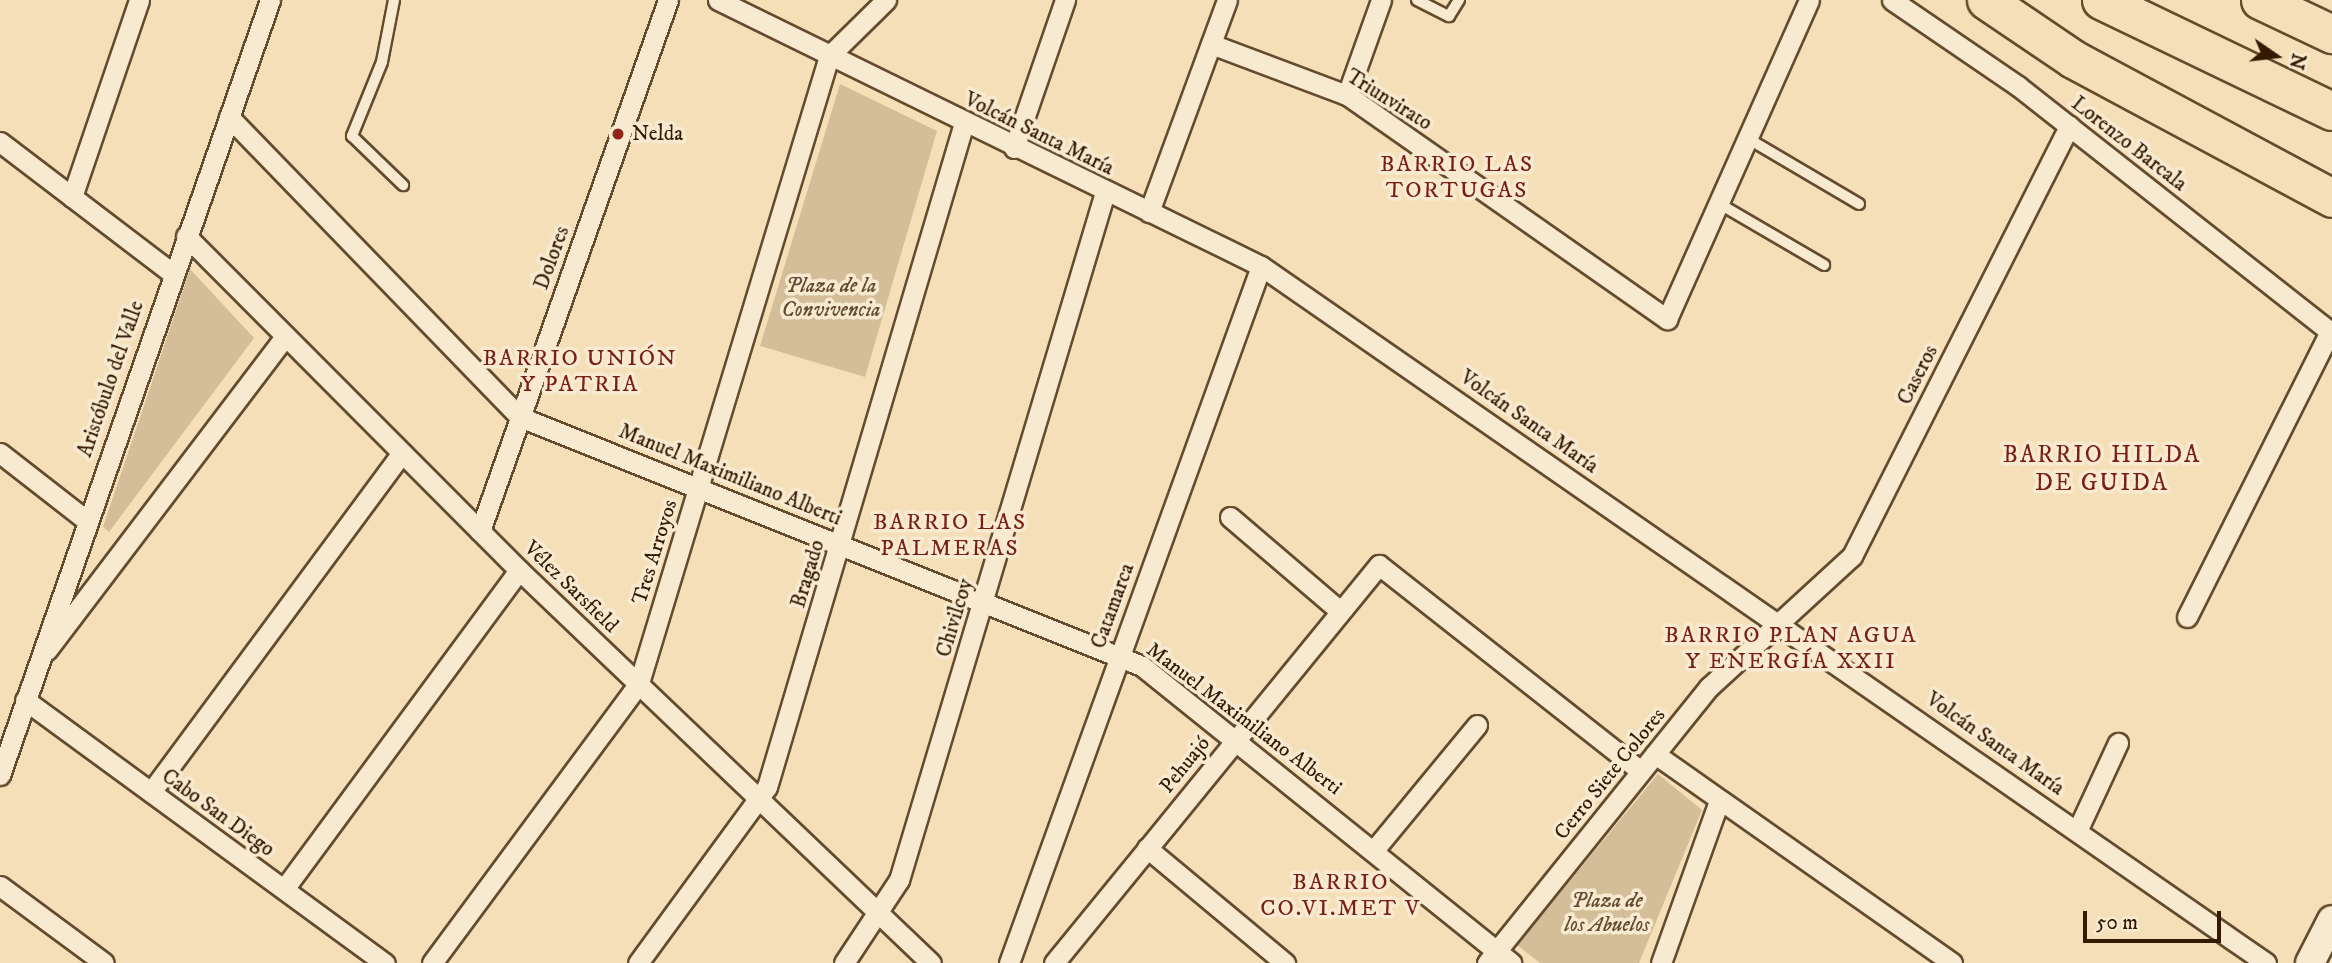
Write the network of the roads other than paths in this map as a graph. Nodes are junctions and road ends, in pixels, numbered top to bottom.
1 (139, 0) edge
2 (270, 0) edge
3 (394, 0) edge
4 (668, 0) edge
5 (886, 0) edge
6 (1065, 0) edge
7 (1227, 0) edge
8 (1381, 0) edge
9 (1417, 0) edge
10 (1459, 0) edge
11 (1809, 0) edge
12 (1892, 0) edge
13 (1986, 0) edge
14 (2101, 0) edge
15 (2260, 0) edge
16 (721, 1) edge
17 (2332, 34) edge
18 (1210, 44) junction
19 (829, 57) junction
20 (1347, 95) junction
21 (2332, 111) edge
22 (229, 117) junction
23 (964, 123) junction
24 (2069, 126) junction
25 (1747, 138) junction
26 (0, 142) edge
27 (1014, 148) junction
28 (403, 185) dead end
29 (1105, 192) junction
30 (72, 197) junction
31 (2332, 198) edge
32 (1718, 203) junction
33 (1859, 204) dead end
34 (1149, 212) junction
35 (186, 236) junction
36 (1824, 265) dead end
37 (1261, 266) junction
38 (172, 273) junction
39 (2331, 332) edge
40 (285, 336) junction
41 (520, 416) junction
42 (0, 453) edge
43 (402, 453) junction
44 (698, 487) junction
45 (1230, 517) dead end
46 (86, 520) junction
47 (480, 531) junction
48 (841, 543) junction
49 (519, 570) junction
50 (984, 601) junction
51 (1340, 611) junction
52 (2187, 617) dead end
53 (1776, 621) junction
54 (1120, 654) junction
55 (37, 664) junction
56 (639, 683) junction
57 (25, 700) junction
58 (1477, 725) dead end
59 (1237, 737) junction
60 (2118, 743) dead end
61 (1655, 754) junction
62 (1641, 771) junction
63 (0, 775) edge
64 (151, 792) junction
65 (761, 800) junction
66 (1718, 801) junction
67 (2078, 829) junction
68 (1147, 848) junction
69 (1374, 850) junction
70 (0, 886) edge
71 (284, 889) junction
72 (880, 916) junction
73 (2332, 920) edge
74 (1499, 959) edge
75 (104, 963) edge
76 (385, 963) edge
77 (432, 963) edge
78 (638, 963) edge
79 (844, 963) edge
80 (931, 963) edge
81 (1009, 963) edge
82 (1054, 963) edge
83 (1285, 963) edge
84 (1661, 963) edge
85 (1951, 963) edge
86 (2266, 963) edge
87 (2310, 963) edge

1 - 30 street
2 - 22 street, Aristóbulo del Valle
3 - 28 lane
4 - 41 street, Dolores
5 - 19 street, Tres Arroyos
6 - 27 street
7 - 18 street
8 - 20 street
9 - 10 lane
11 - 25 street
12 - 24 street, Lorenzo Barcala
13 - 31 highway
14 - 21 highway
15 - 17 highway
16 - 19 street, Volcán Santa María
18 - 20 street, Triunvirato
18 - 34 street
19 - 23 street, Volcán Santa María
19 - 44 street, Tres Arroyos
20 - 32 street, Triunvirato
22 - 35 street, Aristóbulo del Valle
22 - 41 street, Manuel Maximiliano Alberti
23 - 27 street, Volcán Santa María
23 - 48 street, Bragado
24 - 39 street, Lorenzo Barcala
24 - 53 street, Caseros
25 - 32 street
25 - 33 lane
26 - 30 street
27 - 29 street, Volcán Santa María
29 - 34 street, Volcán Santa María
29 - 50 street, Chivilcoy
30 - 38 street
32 - 36 lane
34 - 37 street, Volcán Santa María
35 - 38 street, Aristóbulo del Valle
35 - 40 street, Vélez Sarsfield
37 - 53 street, Volcán Santa María
37 - 54 street, Catamarca
38 - 46 street, Aristóbulo del Valle
39 - 52 street
40 - 43 street, Vélez Sarsfield
40 - 55 street
41 - 44 street, Manuel Maximiliano Alberti
41 - 47 street, Dolores
42 - 46 street
43 - 47 street, Vélez Sarsfield
43 - 64 street
44 - 48 street, Manuel Maximiliano Alberti
44 - 56 street, Tres Arroyos
45 - 51 street
46 - 55 street, Aristóbulo del Valle
47 - 49 street, Vélez Sarsfield
48 - 50 street, Manuel Maximiliano Alberti
48 - 65 street, Bragado
49 - 56 street, Vélez Sarsfield
49 - 71 street
50 - 54 street, Manuel Maximiliano Alberti
50 - 72 street, Chivilcoy
51 - 59 street, Pehuajó
51 - 62 street, Pehuajó
53 - 61 street, Cerro Siete Colores
53 - 67 street, Volcán Santa María
54 - 59 street, Manuel Maximiliano Alberti
54 - 81 street, Catamarca
55 - 57 street, Aristóbulo del Valle
56 - 65 street, Vélez Sarsfield
56 - 77 street, Tres Arroyos
57 - 63 street, Aristóbulo del Valle
57 - 64 street, Cabo San Diego
58 - 69 street
59 - 68 street, Pehuajó
59 - 69 street, Manuel Maximiliano Alberti
60 - 67 street
61 - 62 street, Cerro Siete Colores
61 - 66 street
62 - 74 street, Cerro Siete Colores
64 - 71 street, Cabo San Diego
65 - 72 street, Vélez Sarsfield
65 - 78 street, Bragado
66 - 84 street
66 - 85 street
67 - 86 street, Volcán Santa María
68 - 82 street, Pehuajó
68 - 83 street
69 - 74 street, Manuel Maximiliano Alberti
70 - 75 street
71 - 76 street, Cabo San Diego
72 - 79 street, Chivilcoy
72 - 80 street, Vélez Sarsfield
73 - 87 main road

